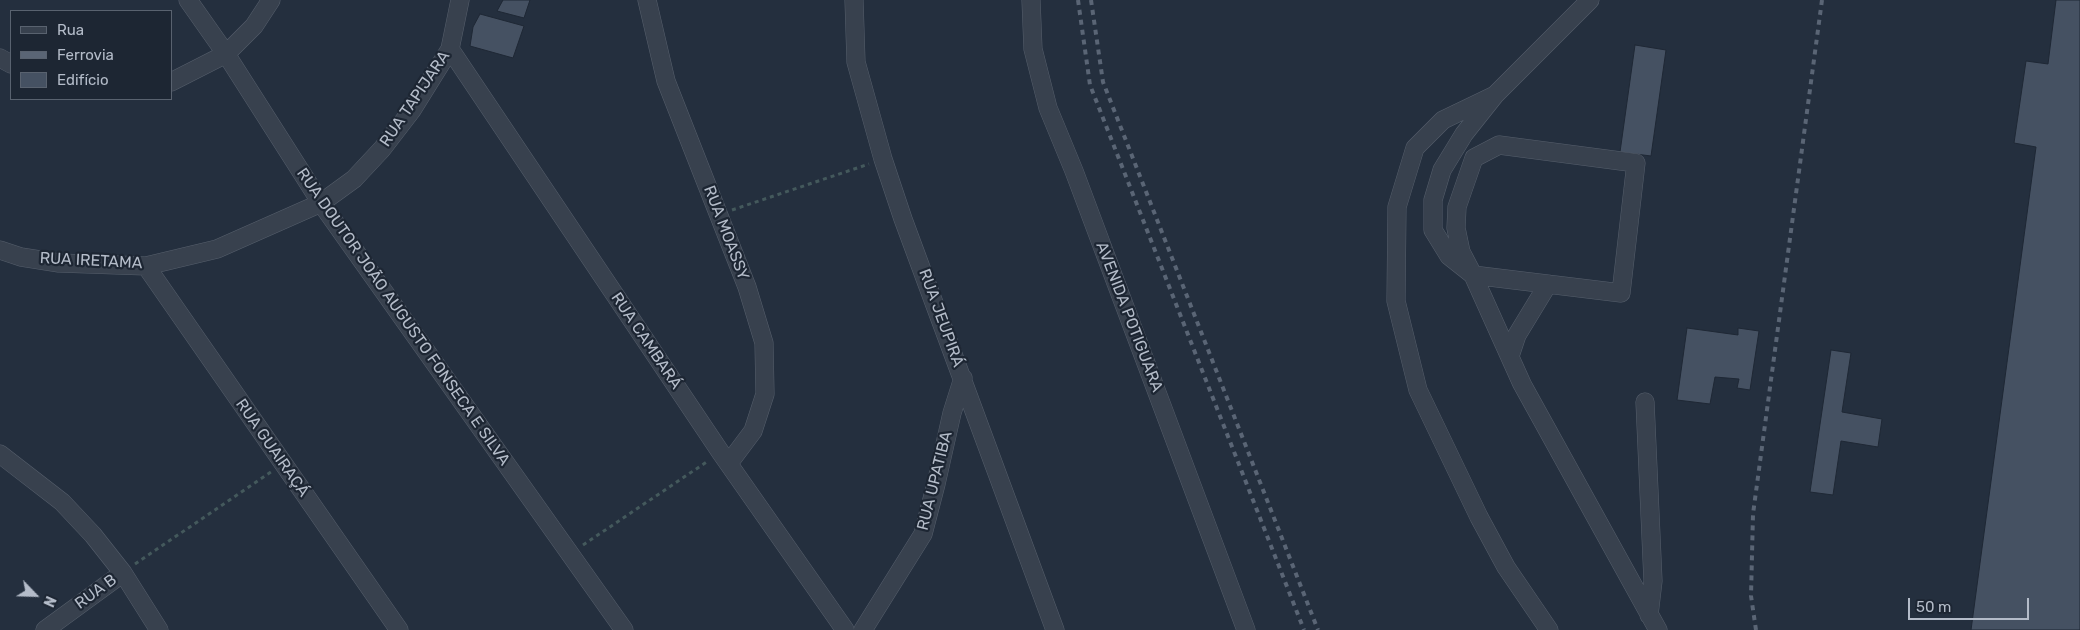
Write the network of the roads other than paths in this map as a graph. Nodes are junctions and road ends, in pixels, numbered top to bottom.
1 (188, 0) edge
2 (271, 0) edge
3 (460, 0) edge
4 (647, 0) edge
5 (854, 0) edge
6 (1032, 0) edge
7 (1590, 0) edge
8 (450, 49) junction
9 (226, 54) junction
10 (172, 81) edge
11 (1496, 95) junction
12 (321, 203) junction
13 (0, 250) edge
14 (146, 266) junction
15 (1473, 275) junction
16 (1548, 284) junction
17 (1510, 356) junction
18 (963, 378) junction
19 (1645, 402) dead end
20 (0, 454) edge
21 (725, 458) junction
22 (122, 573) junction
23 (1654, 622) edge
24 (44, 630) edge
25 (159, 630) edge
26 (399, 630) edge
27 (624, 630) edge
28 (846, 630) edge
29 (863, 630) edge
30 (1055, 630) edge
31 (1246, 630) edge
32 (1549, 630) edge

1 - 9 street, RUA DOUTOR JOÃO AUGUSTO FONSECA E SILVA
2 - 9 street
3 - 8 street, RUA TAPIJARA
4 - 21 street, RUA MOASSY
5 - 18 street, RUA JEUPIRÁ
6 - 31 street, AVENIDA POTIGUARA
7 - 11 street
8 - 12 street, RUA TAPIJARA
8 - 21 street, RUA CAMBARÁ
9 - 10 street
9 - 12 street, RUA DOUTOR JOÃO AUGUSTO FONSECA E SILVA
11 - 15 street
11 - 32 street
12 - 14 street, RUA IRETAMA
12 - 27 street, RUA DOUTOR JOÃO AUGUSTO FONSECA E SILVA
13 - 14 street, RUA IRETAMA
14 - 26 street, RUA GUAIRAÇÁ
15 - 16 street
15 - 16 street
15 - 17 street
16 - 17 street
17 - 23 street
18 - 29 street, RUA UPATIBA
18 - 30 street, RUA JEUPIRÁ
19 - 23 street
20 - 22 street
21 - 28 street, RUA CAMBARÁ
22 - 24 street, RUA B
22 - 25 street

